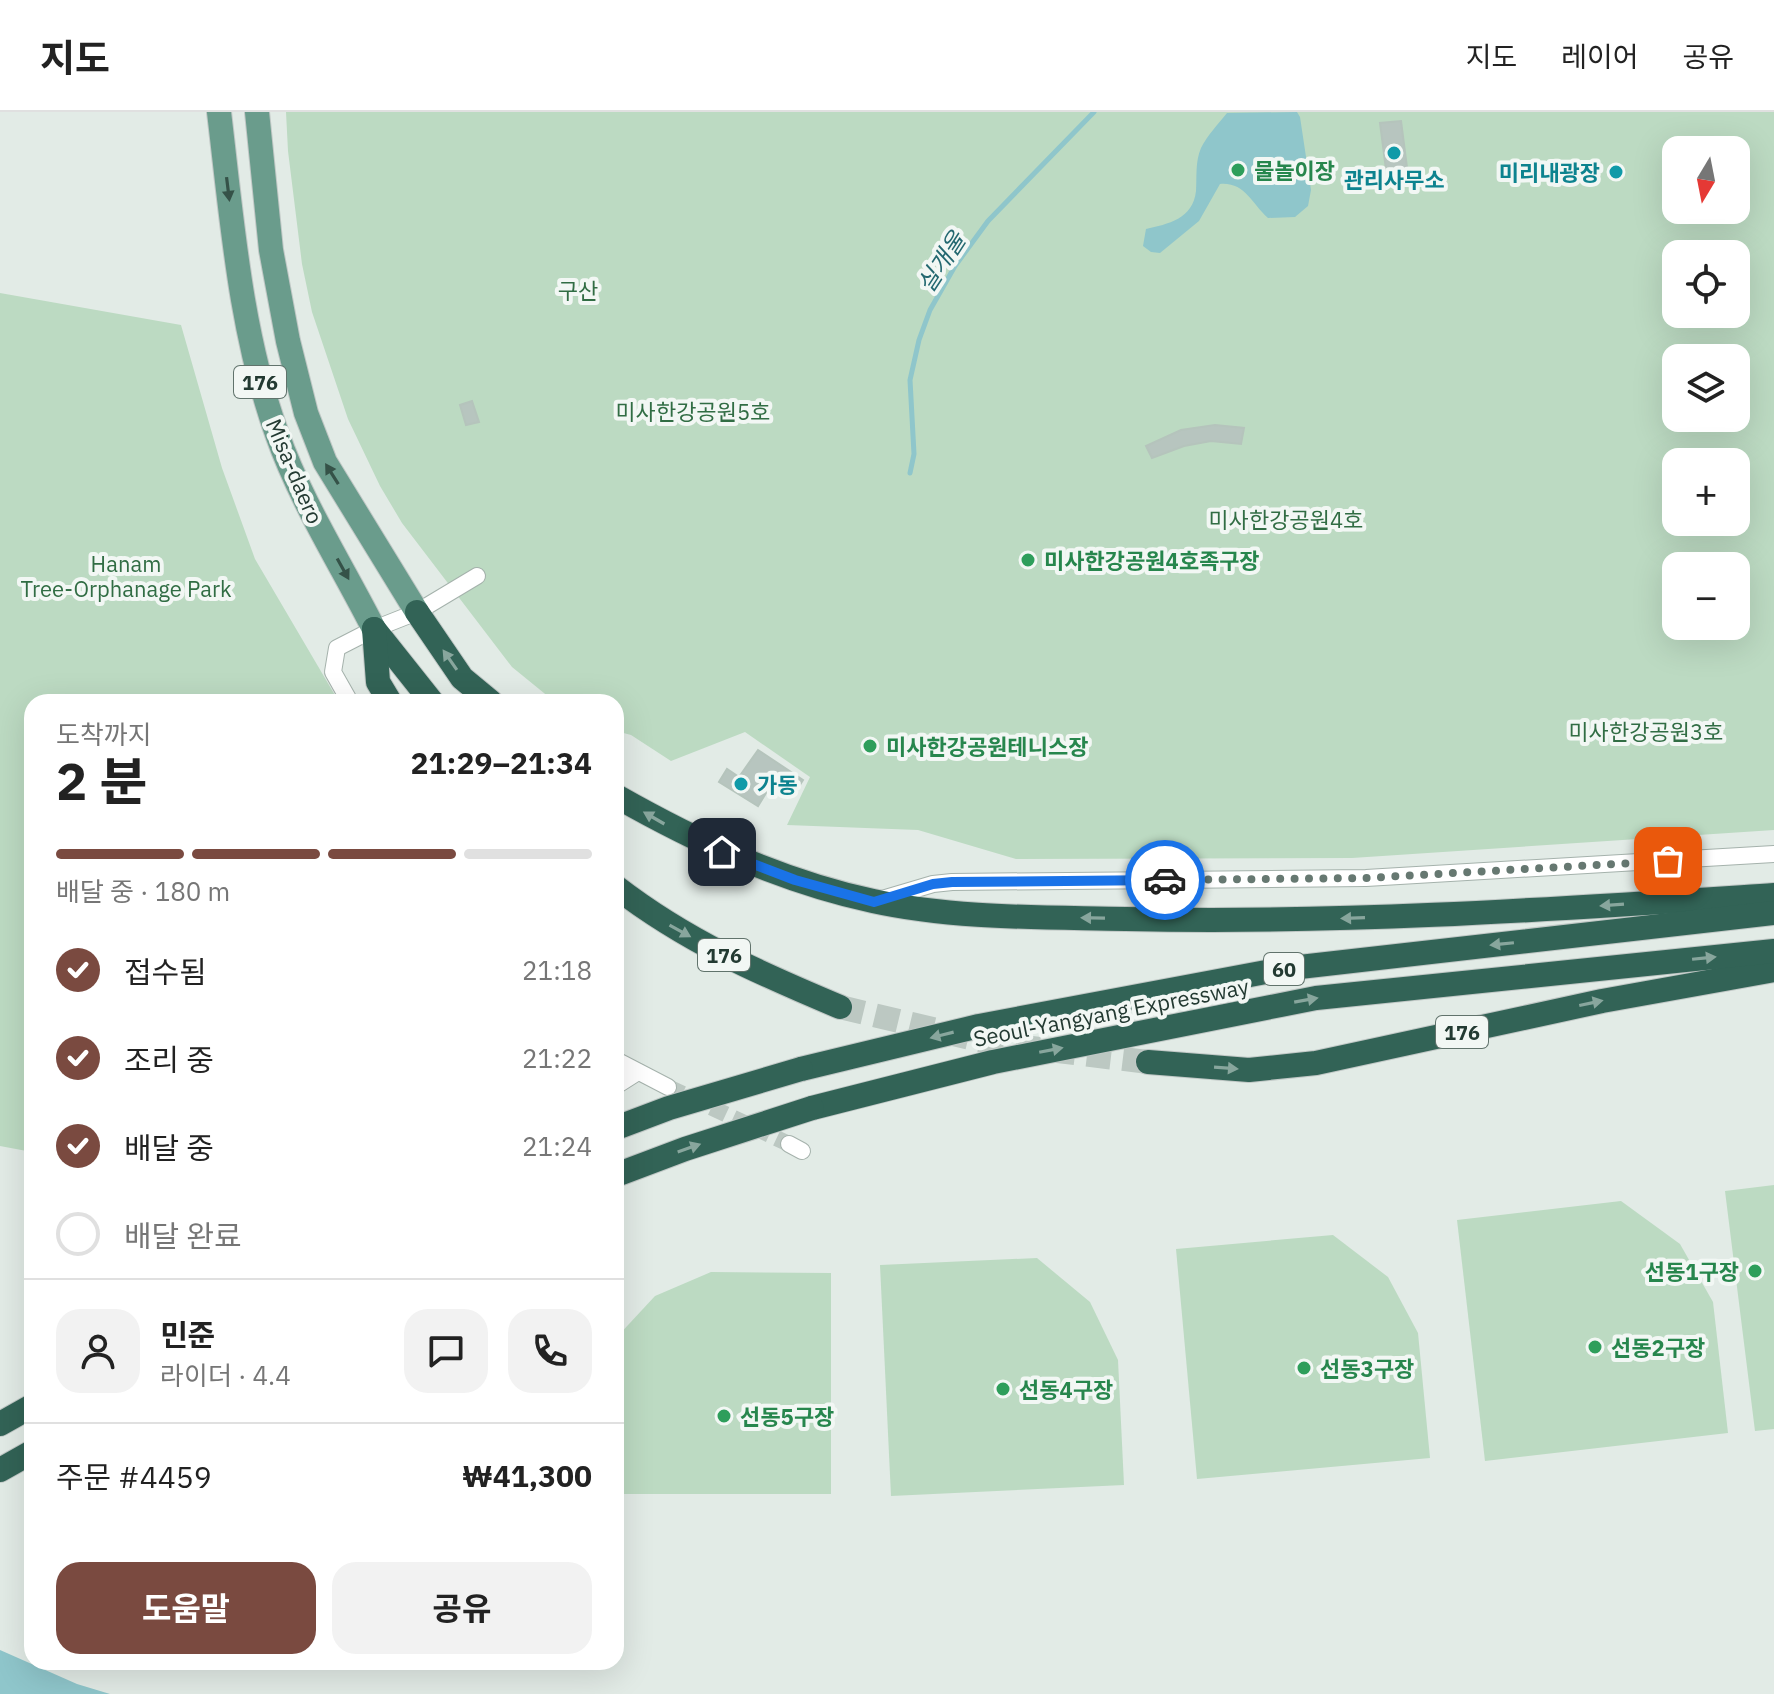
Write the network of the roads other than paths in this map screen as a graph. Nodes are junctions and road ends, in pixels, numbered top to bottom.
1 (219, 112) edge
2 (257, 112) edge
3 (477, 576) dead end
4 (417, 612) junction
5 (374, 629) junction
6 (345, 694) edge
7 (385, 694) edge
8 (426, 694) edge
9 (481, 694) edge
10 (624, 800) edge
11 (1774, 854) edge
12 (624, 893) edge
13 (1774, 895) edge
14 (874, 902) junction
15 (1774, 913) edge
16 (1774, 951) edge
17 (1774, 970) edge
18 (840, 1007) tunnel mouth
19 (1148, 1062) tunnel mouth
20 (624, 1064) edge
21 (638, 1072) junction
22 (624, 1081) edge
23 (668, 1087) tunnel mouth
24 (624, 1125) edge
25 (624, 1172) edge
26 (24, 1410) edge
27 (0, 1424) edge
28 (24, 1456) edge
29 (0, 1470) edge

1 -> 5 main road, Misa-daero / 176
4 -> 2 main road, Misa-daero / 176
3 - 4 street
4 - 5 street
9 -> 4 highway, 176
5 - 6 street
5 - 7 highway
5 - 8 highway, 176
14 -> 10 highway
11 - 14 street
12 -> 18 highway, 176
13 -> 14 highway
15 -> 24 highway, Seoul-Yangyang Expressway / 60, bridge
25 -> 16 highway, Seoul-Yangyang Expressway / 60, bridge
19 -> 17 highway, 176
20 - 21 street
21 - 22 street
21 - 23 street
26 - 27 highway
28 - 29 highway

